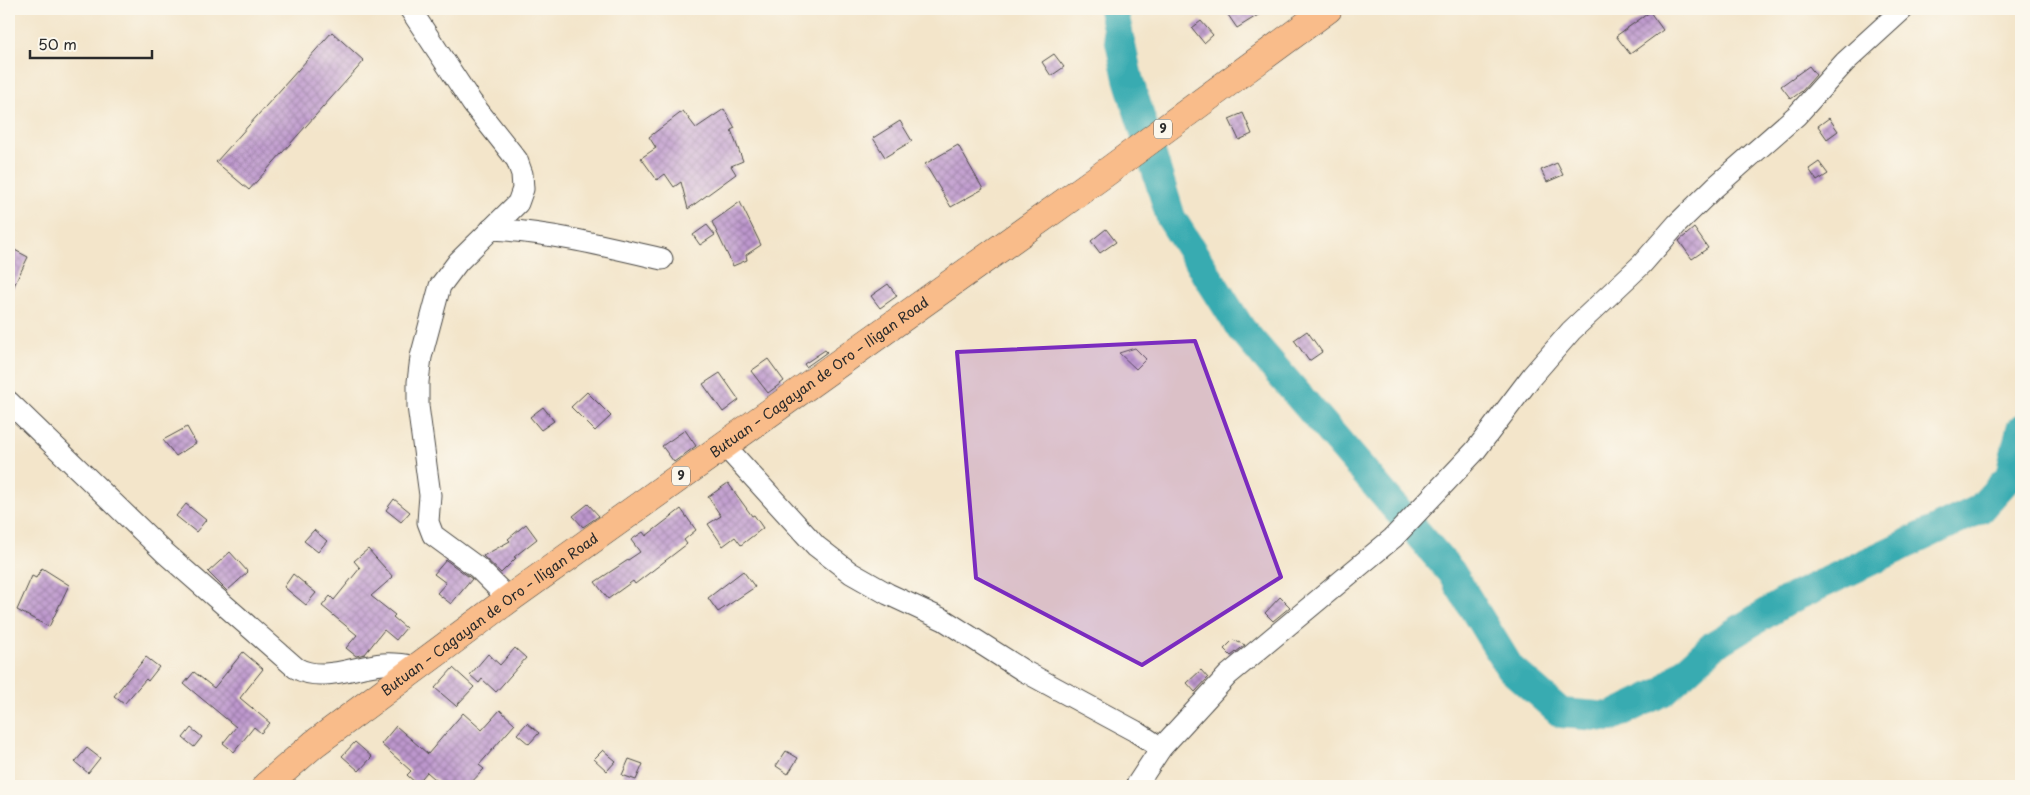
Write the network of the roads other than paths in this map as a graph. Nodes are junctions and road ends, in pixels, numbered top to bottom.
1 (410, 9) edge
2 (1328, 9) edge
3 (1903, 9) edge
4 (491, 229) junction
5 (662, 259) dead end
6 (9, 402) edge
7 (724, 445) junction
8 (508, 599) junction
9 (418, 667) junction
10 (1161, 748) junction
11 (266, 786) edge
12 (1136, 786) edge

1 - 4 street
2 - 7 highway, Butuan – Cagayan de Oro – Iligan Road / 9
3 - 10 street
4 - 5 street
4 - 8 street
6 - 9 street
7 - 8 highway, Butuan – Cagayan de Oro – Iligan Road / 9
7 - 10 street
8 - 9 highway, Butuan – Cagayan de Oro – Iligan Road / 9
9 - 11 highway, Butuan – Cagayan de Oro – Iligan Road / 9
10 - 12 street

